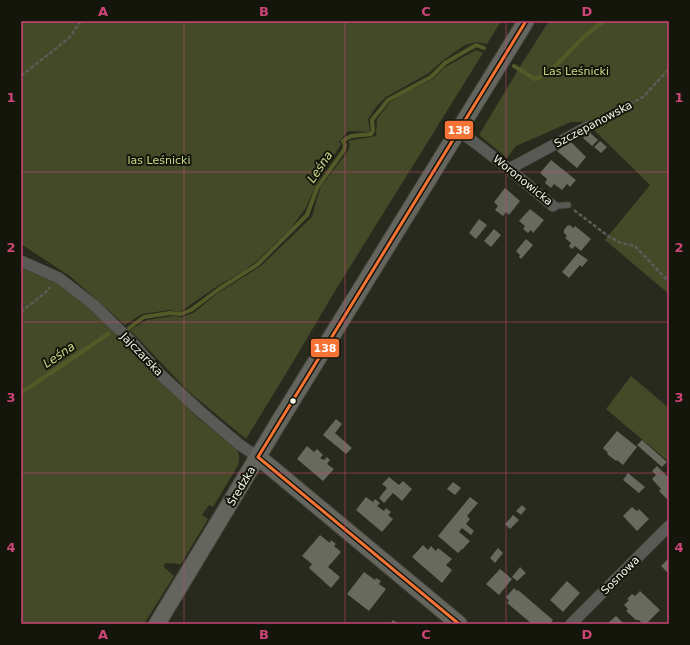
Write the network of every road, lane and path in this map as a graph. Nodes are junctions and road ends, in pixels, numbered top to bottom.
1 (81, 21) edge
2 (526, 21) edge
3 (669, 69) edge
4 (21, 76) edge
5 (589, 126) joint
6 (459, 131) junction
7 (509, 169) junction
8 (568, 205) joint
9 (553, 206) joint
10 (21, 261) edge
11 (58, 278) junction
12 (669, 282) edge
13 (21, 312) edge
14 (258, 457) junction
15 (669, 526) edge
16 (157, 624) edge
17 (459, 624) edge
18 (571, 624) edge

1 - 4 path
2 - 6 main road, Średzka
3 - 5 path, Szczepanowska
5 - 7 street, Szczepanowska
6 - 7 street, Woronowicka
6 - 14 main road, Średzka
7 - 9 street, Woronowicka
8 - 9 lane, Woronowicka
8 - 12 path, Woronowicka
10 - 11 street, Jajczarska
11 - 13 path
11 - 14 street, Jajczarska
14 - 16 main road, Średzka
14 - 17 main road
15 - 18 street, Sosnowa

